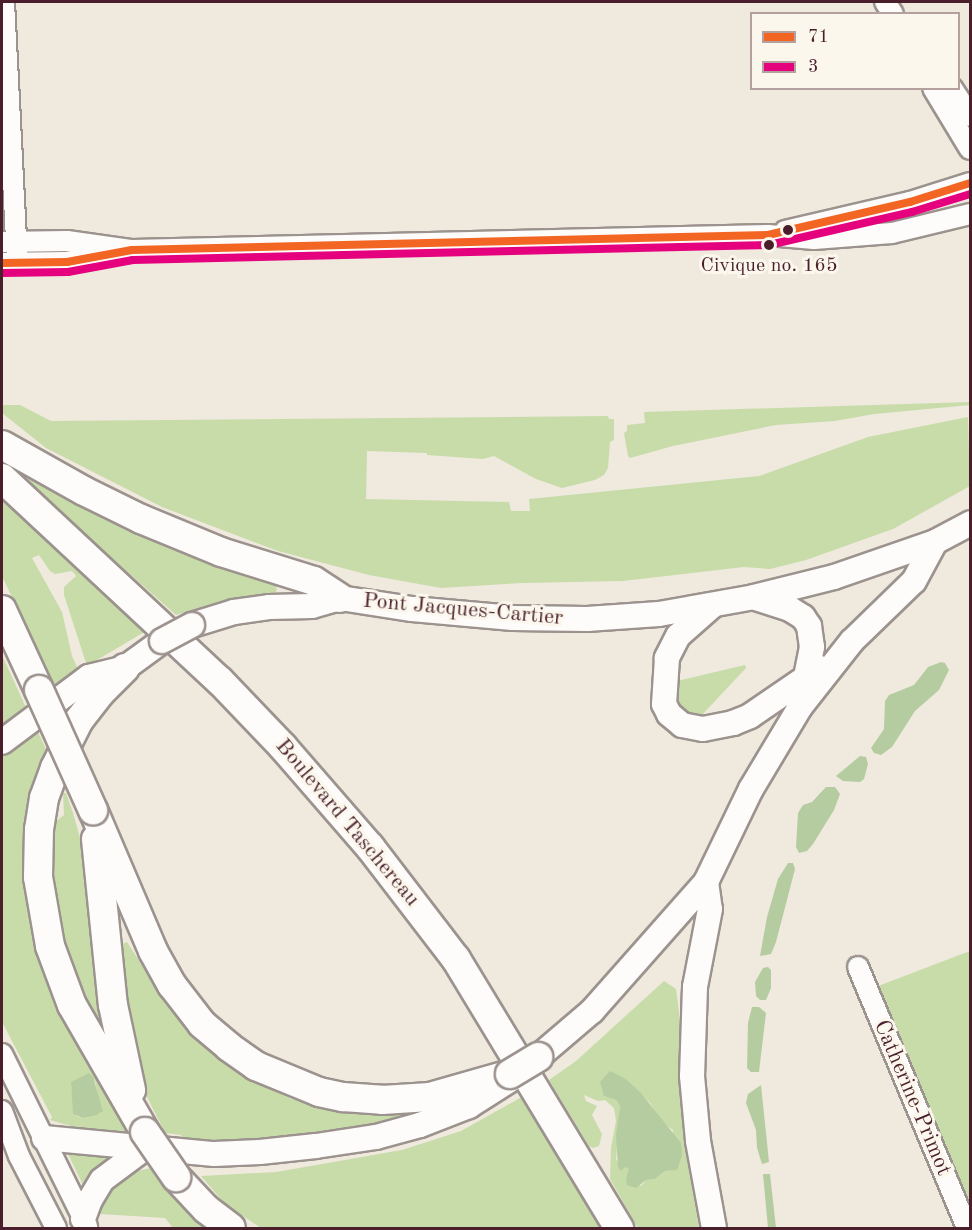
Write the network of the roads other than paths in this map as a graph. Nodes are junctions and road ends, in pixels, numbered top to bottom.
1 (4, 2) edge
2 (934, 90) edge
3 (953, 90) edge
4 (970, 116) edge
5 (970, 149) edge
6 (970, 183) edge
7 (970, 214) edge
8 (768, 235) junction
9 (9, 242) edge
10 (132, 250) junction
11 (9, 263) edge
12 (2, 445) edge
13 (2, 478) edge
14 (970, 523) edge
15 (935, 542) junction
16 (754, 597) junction
17 (340, 598) junction
18 (712, 606) junction
19 (2, 610) edge
20 (840, 655) junction
21 (125, 668) junction
22 (805, 678) junction
23 (800, 707) junction
24 (2, 742) edge
25 (93, 810) junction
26 (706, 882) junction
27 (858, 968) dead end
28 (2, 1054) edge
29 (538, 1057) joint
30 (511, 1076) junction
31 (2, 1111) edge
32 (6, 1134) edge
33 (44, 1138) junction
34 (145, 1140) junction
35 (966, 1217) edge
36 (86, 1224) edge
37 (56, 1228) edge
38 (231, 1228) edge
39 (619, 1228) edge
40 (714, 1228) edge

1 - 9 street
2 - 5 street
3 - 4 street
6 - 8 street
7 - 8 street
8 - 10 street
9 - 10 street
9 - 11 street
10 - 11 street
12 - 17 highway
13 - 39 highway, Boulevard Taschereau
14 - 15 main road, Pont Jacques-Cartier
15 - 16 main road, Pont Jacques-Cartier
15 - 20 main road
16 - 18 main road, Pont Jacques-Cartier
16 - 22 main road
17 - 18 main road, Pont Jacques-Cartier
17 - 21 main road, bridge
18 - 22 main road
19 - 25 highway, bridge
20 - 22 main road
20 - 23 main road
21 - 24 main road
21 - 34 highway
22 - 23 main road
23 - 26 main road
25 - 30 highway
25 - 34 highway
26 - 29 main road
26 - 40 main road
27 - 35 street, Catherine-Primot
28 - 33 street
29 - 30 highway, bridge
30 - 34 main road
31 - 32 street
32 - 33 street
32 - 37 street
33 - 34 main road
33 - 36 street
34 - 36 main road
34 - 38 highway, bridge

